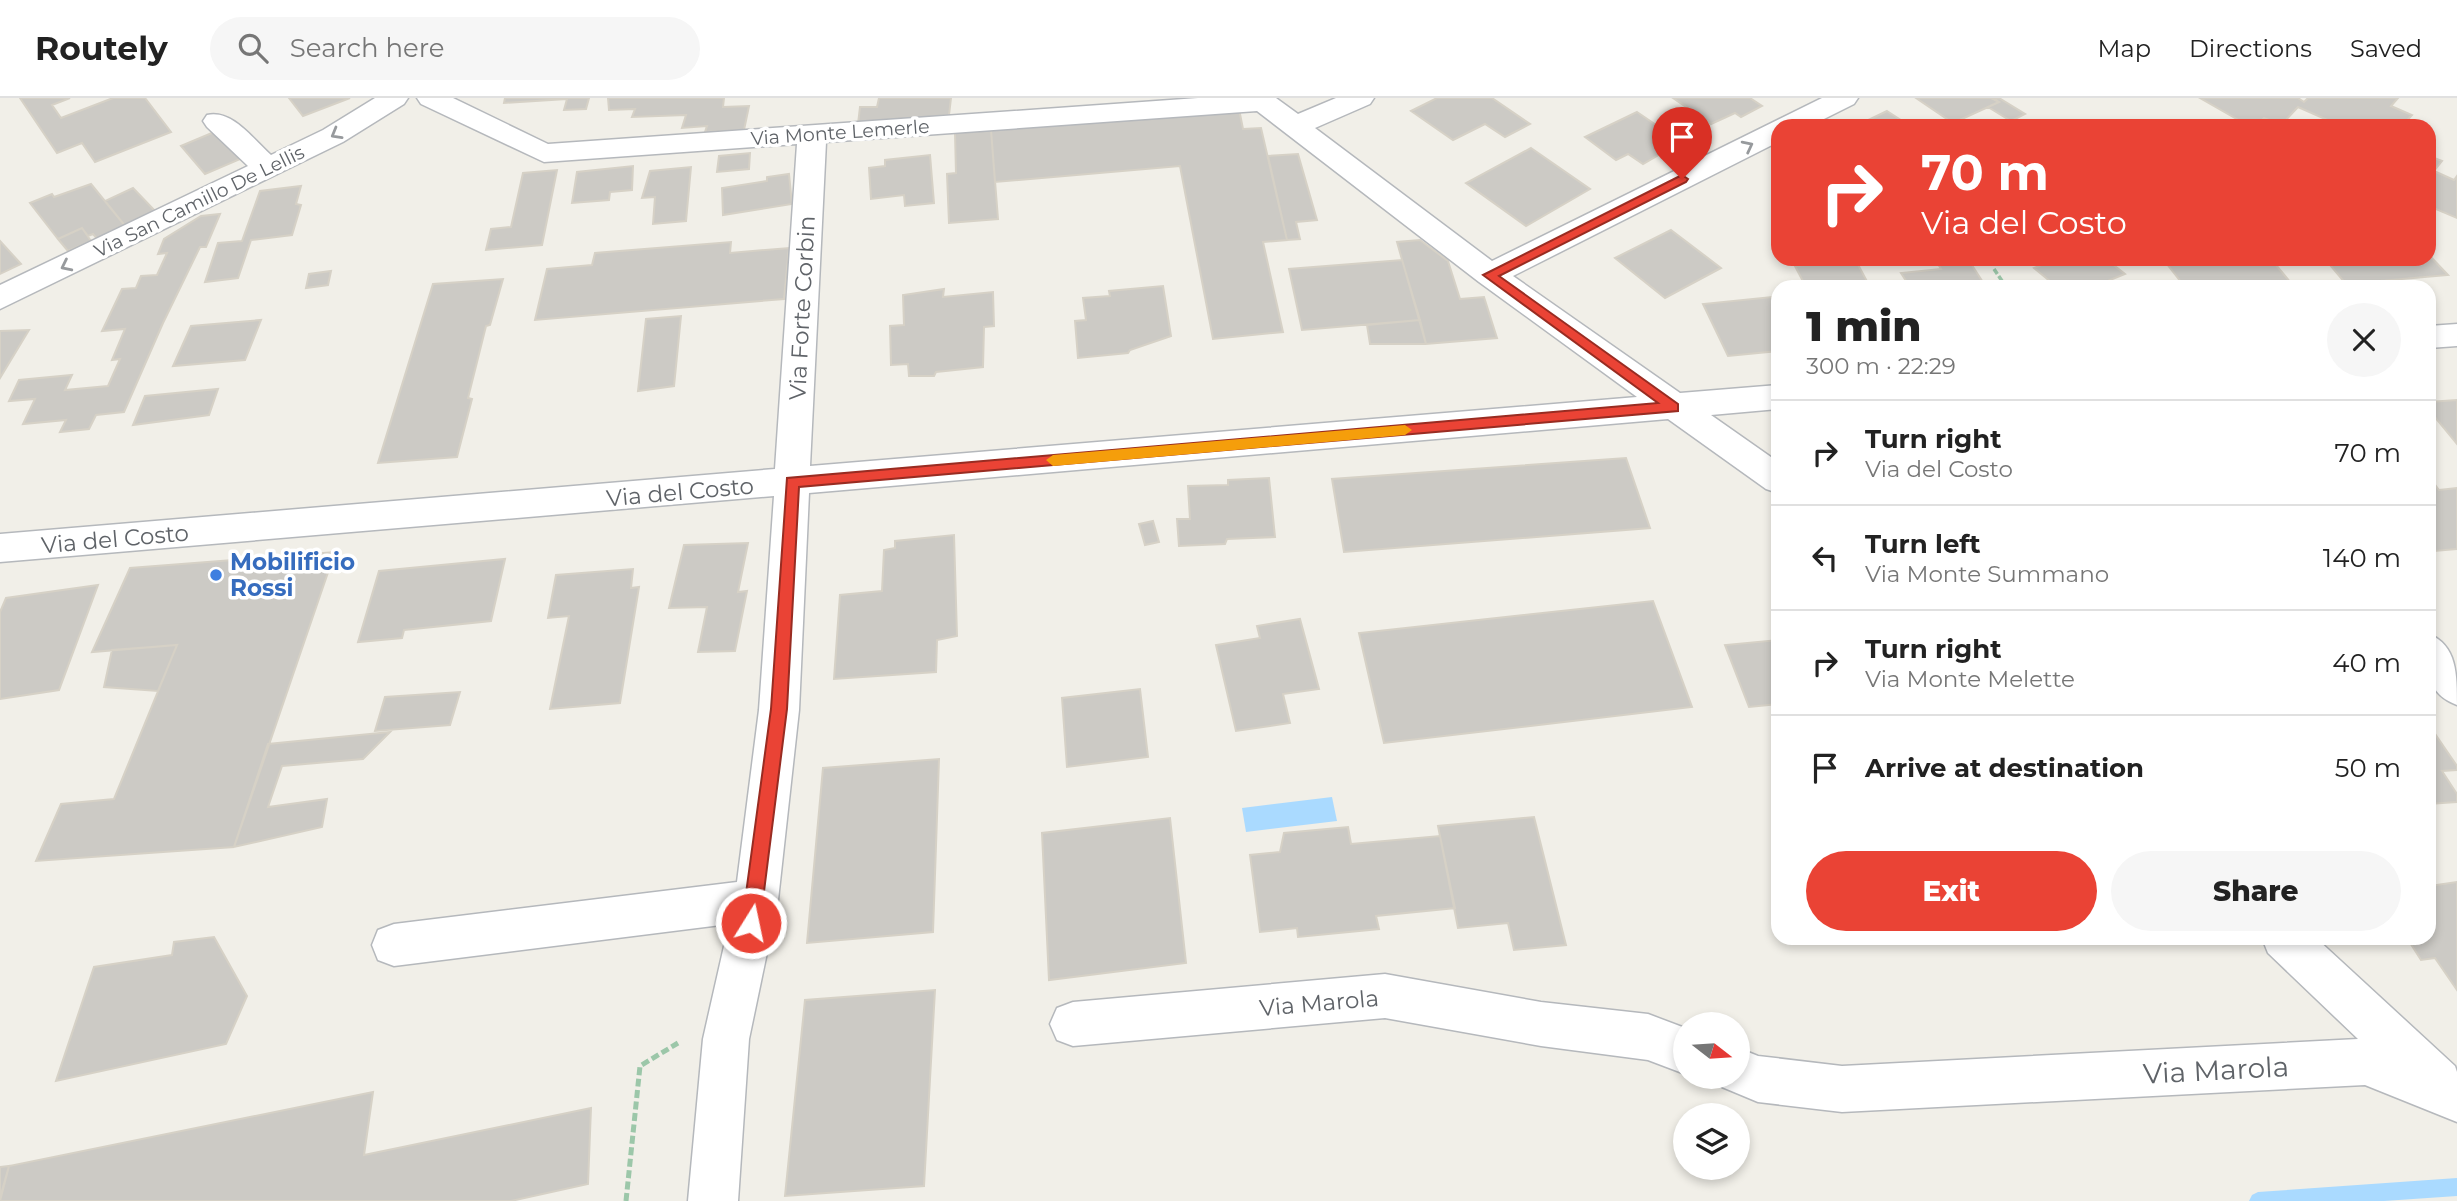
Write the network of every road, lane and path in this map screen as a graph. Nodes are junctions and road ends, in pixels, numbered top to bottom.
1 (394, 98) edge
2 (431, 98) edge
3 (1360, 98) edge
4 (1844, 98) edge
5 (1260, 100) edge
6 (1802, 119) edge
7 (217, 121) dead end
8 (1295, 126) junction
9 (812, 134) junction
10 (1771, 134) edge
11 (268, 167) junction
12 (1994, 269) dead end
13 (1490, 275) junction
14 (2001, 280) edge
15 (0, 298) edge
16 (2457, 335) edge
17 (2436, 336) edge
18 (1771, 398) edge
19 (1674, 407) junction
20 (1771, 475) edge
21 (792, 482) junction
22 (0, 548) edge
23 (757, 900) junction
24 (394, 945) dead end
25 (2291, 945) edge
26 (1073, 1024) dead end
27 (681, 1029) dead end
28 (1673, 1046) edge
29 (1750, 1076) edge
30 (626, 1201) edge
31 (713, 1201) edge

1 -> 11 street, Via San Camillo De Lellis
2 - 9 street, Via Monte Lemerle
3 - 8 street
4 - 6 street
5 - 8 street
5 - 9 street, Via Monte Lemerle
7 - 11 street
8 - 13 street
9 - 21 street, Via Forte Corbin
13 -> 10 street
11 -> 15 street, Via San Camillo De Lellis
12 - 14 path
13 - 19 street
16 - 17 street
18 - 19 street, Via del Costo
19 - 20 street
19 - 21 street, Via del Costo
21 - 22 street, Via del Costo
21 - 23 street, Via Forte Corbin
23 - 24 street
23 - 31 street, Via Forte Corbin
25 - 29 street, Via Marola
26 - 28 street, Via Marola
27 - 30 path

